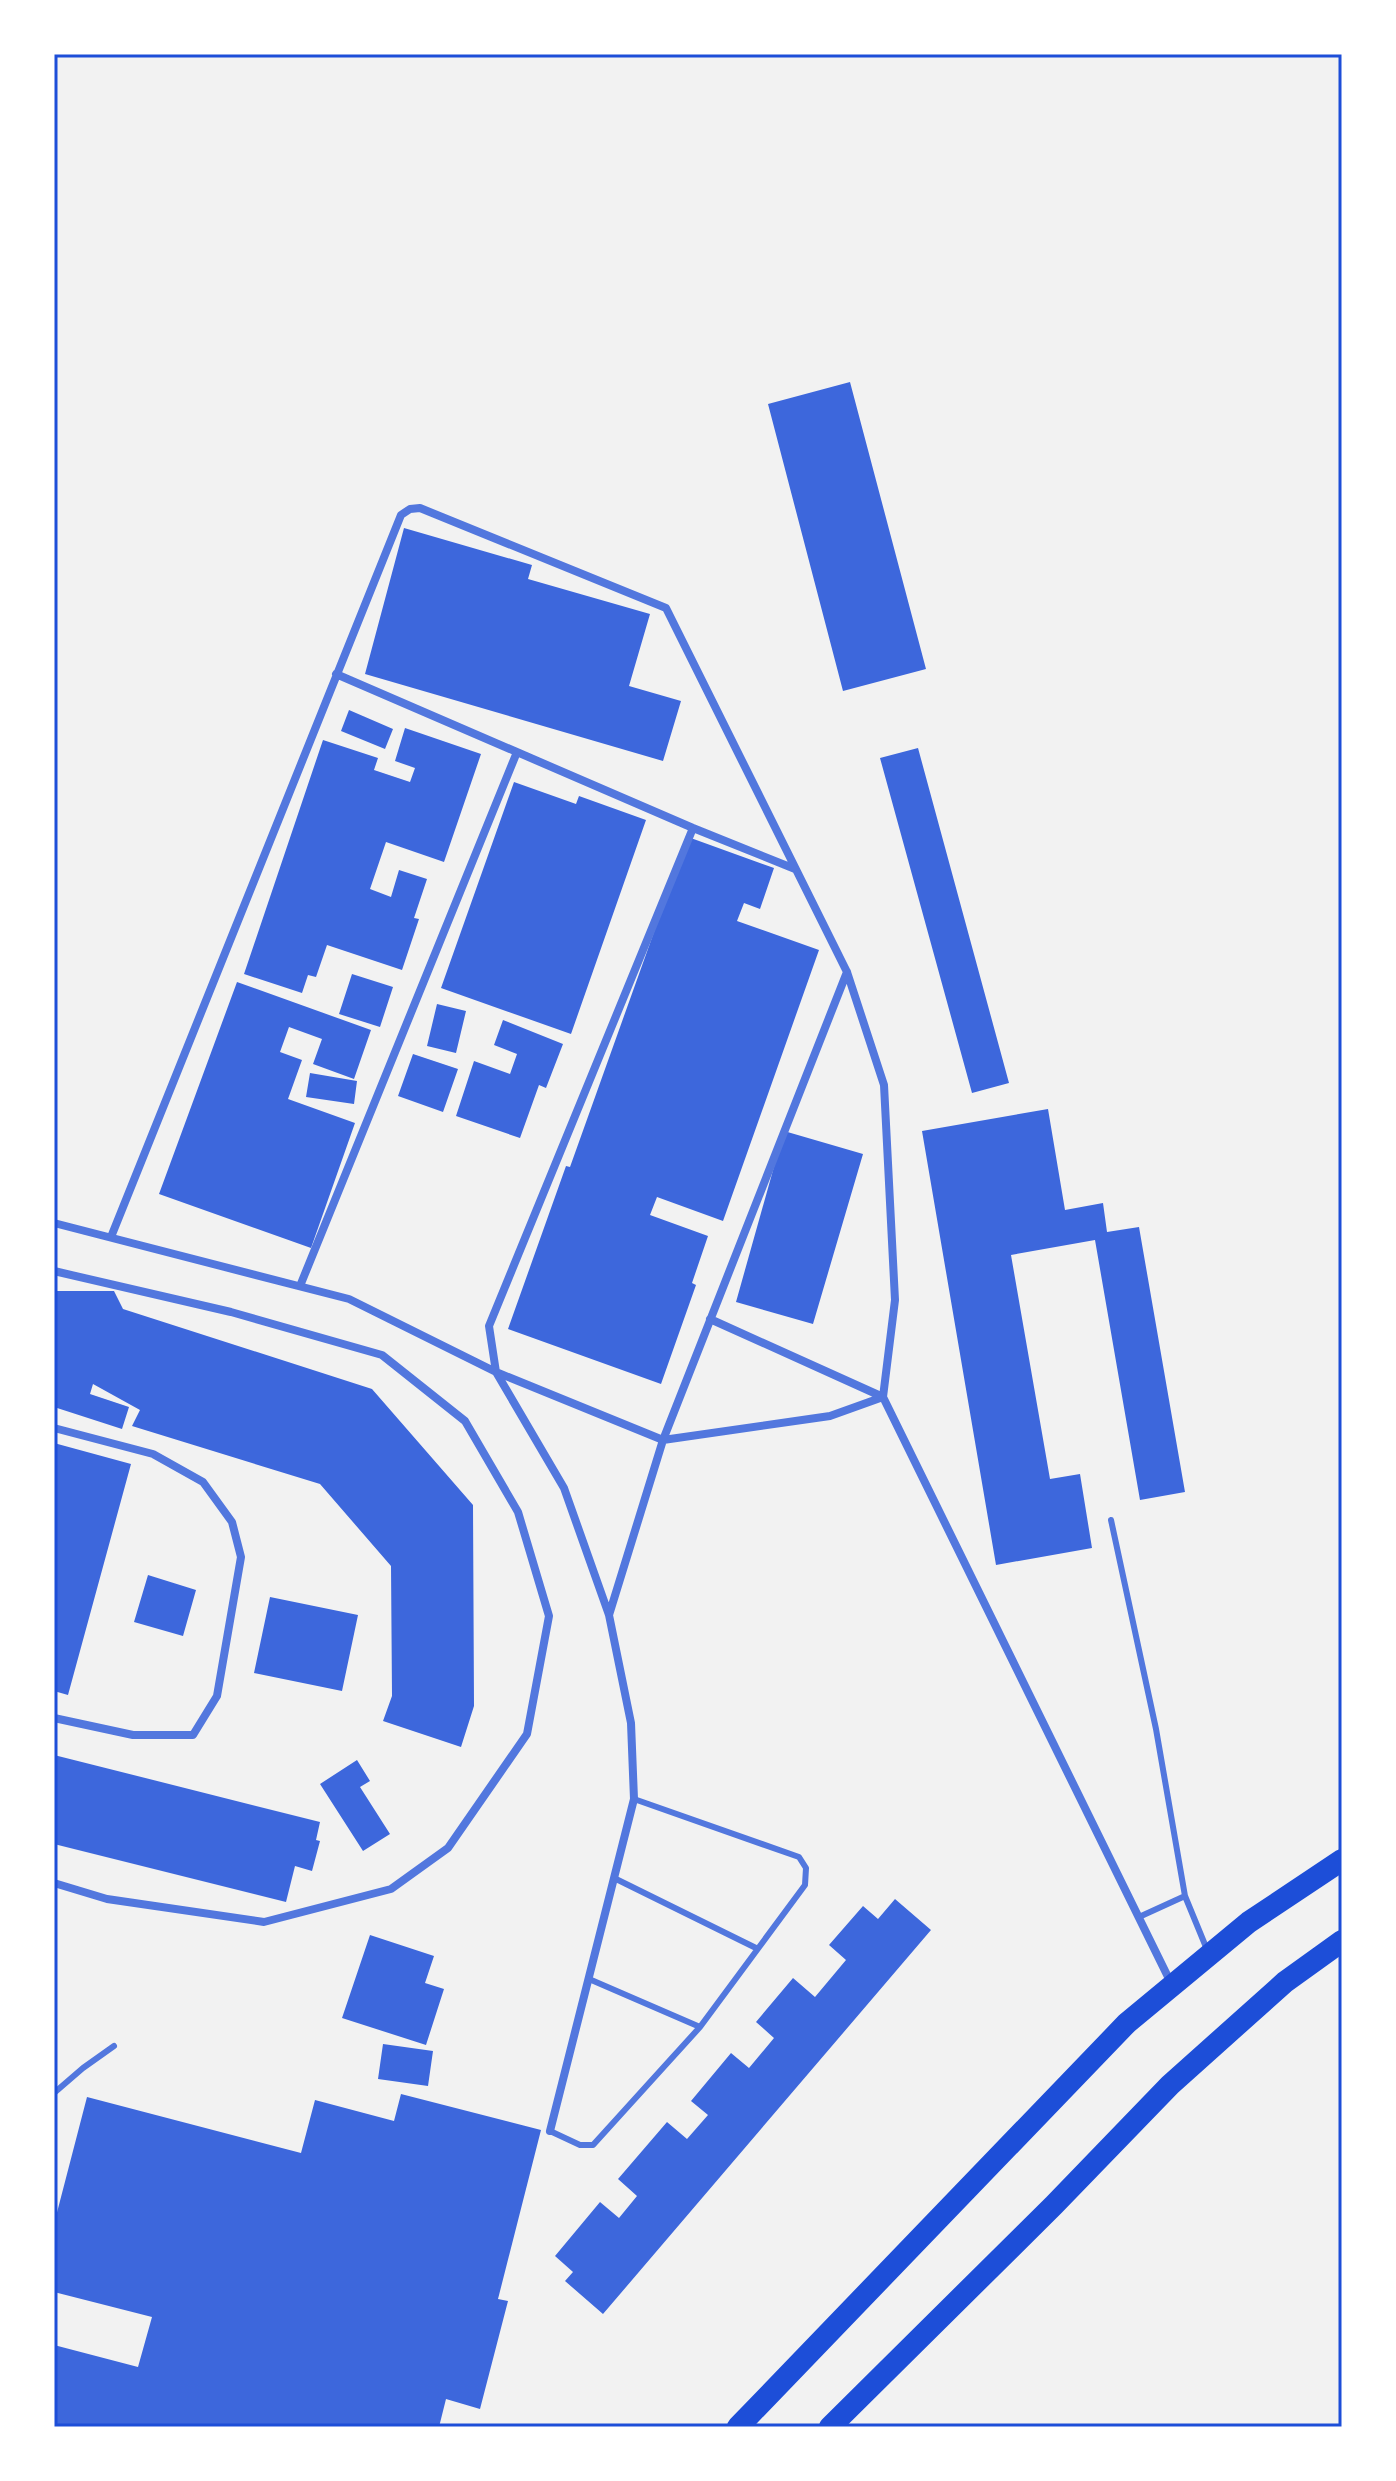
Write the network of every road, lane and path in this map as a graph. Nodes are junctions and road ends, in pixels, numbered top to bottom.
1 (336, 674) junction
2 (517, 752) junction
3 (693, 828) junction
4 (796, 870) junction
5 (847, 972) junction
6 (54, 1223) edge
7 (111, 1237) junction
8 (54, 1271) edge
9 (300, 1286) junction
10 (710, 1319) junction
11 (496, 1372) junction
12 (883, 1397) junction
13 (54, 1428) edge
14 (663, 1440) junction
15 (1111, 1520) dead end
16 (609, 1615) junction
17 (54, 1718) edge
18 (634, 1799) junction
19 (1342, 1860) edge
20 (614, 1878) junction
21 (54, 1883) edge
22 (1185, 1896) junction
23 (1139, 1917) junction
24 (1342, 1941) edge
25 (756, 1948) junction
26 (1209, 1955) junction
27 (589, 1979) junction
28 (1172, 1986) junction
29 (700, 2027) junction
30 (114, 2046) dead end
31 (54, 2093) edge
32 (550, 2131) joint
33 (738, 2427) edge
34 (830, 2427) edge

1 - 2 street
1 - 4 street
1 - 7 street
2 - 3 street
2 - 9 street
3 - 4 street
3 - 11 street
4 - 5 street
5 - 10 street
5 - 12 street
6 - 7 street
7 - 9 street
8 - 21 street
9 - 11 street
10 - 12 street
10 - 14 street
11 - 14 street
11 - 16 street
12 - 14 street
12 - 23 street
13 - 17 street
14 - 16 street
15 - 22 lane
16 - 18 street
18 - 20 street
18 - 25 lane
19 - 26 highway
20 - 25 lane
20 - 27 street
22 - 23 lane
22 - 26 lane
23 - 28 street
24 - 34 highway
25 - 29 lane
26 - 28 highway
27 - 29 lane
27 - 32 street
28 - 33 highway
29 - 32 lane
30 - 31 lane

